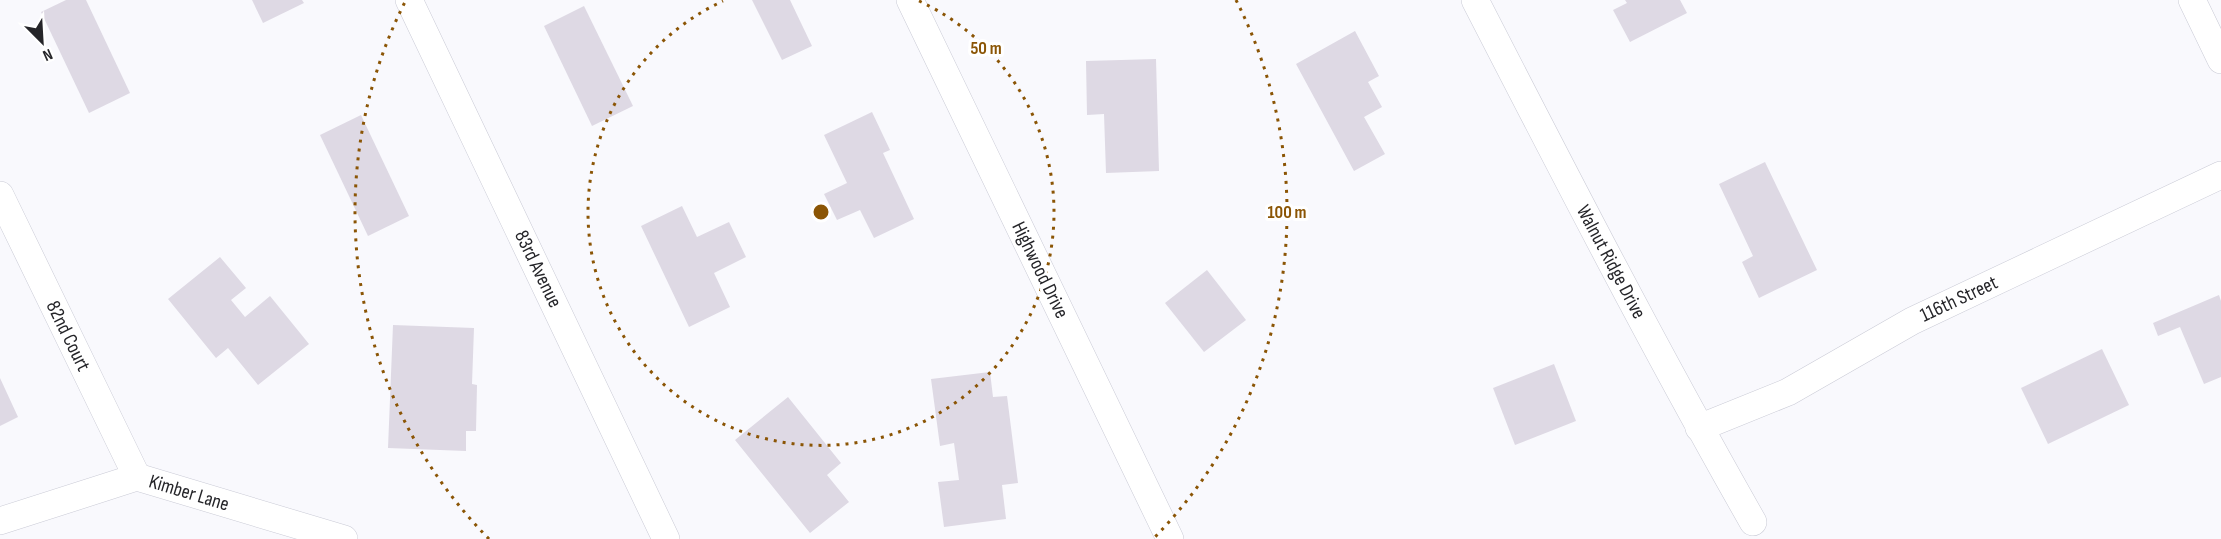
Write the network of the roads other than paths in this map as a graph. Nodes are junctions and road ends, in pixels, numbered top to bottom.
1 (409, 0) edge
2 (910, 0) edge
3 (1475, 0) edge
4 (2192, 0) edge
5 (2221, 60) edge
6 (2221, 175) edge
7 (0, 195) edge
8 (1700, 428) junction
9 (137, 477) junction
10 (0, 521) edge
11 (1753, 522) dead end
12 (345, 539) edge
13 (666, 539) edge
14 (1170, 539) edge

1 - 13 street, 83rd Avenue
2 - 14 street, Highwood Drive
3 - 8 street, Walnut Ridge Drive
4 - 5 street
6 - 8 street, 116th Street
7 - 9 street, 82nd Court
8 - 11 street, Walnut Ridge Drive
9 - 10 street, Kimber Lane
9 - 12 street, Kimber Lane

